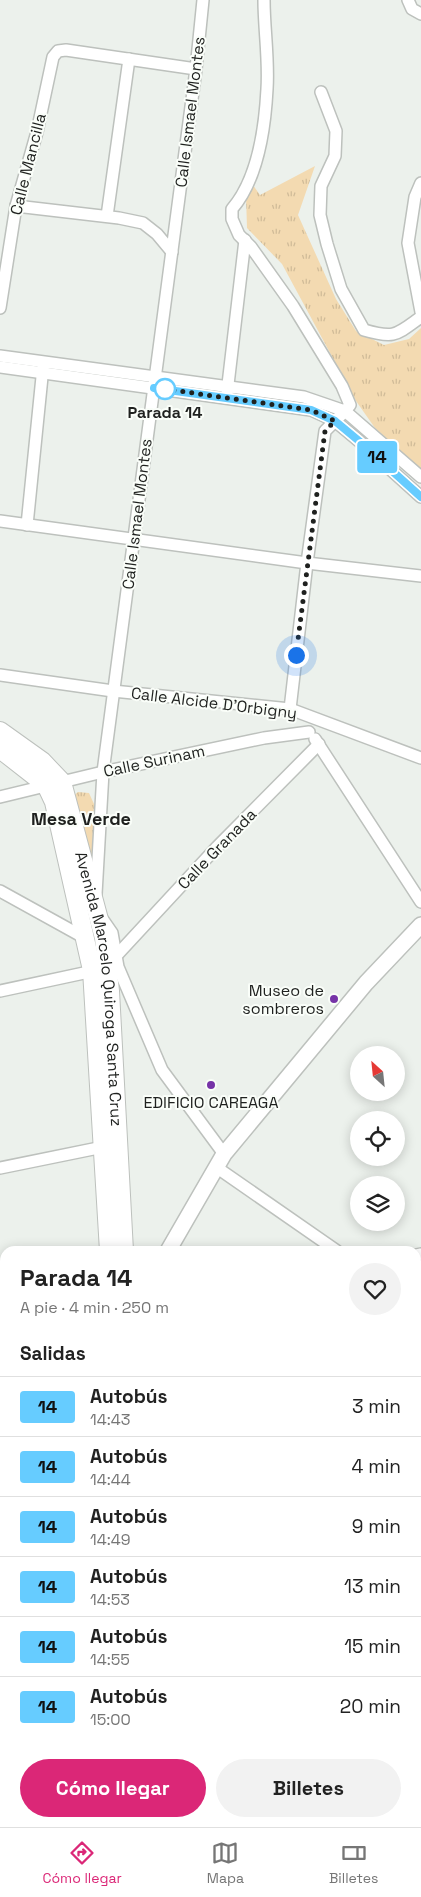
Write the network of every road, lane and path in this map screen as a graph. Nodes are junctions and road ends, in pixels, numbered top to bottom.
1 (203, 0) edge
2 (264, 0) edge
3 (408, 0) edge
4 (421, 14) edge
5 (129, 59) junction
6 (196, 69) junction
7 (321, 92) dead end
8 (421, 183) edge
9 (16, 206) junction
10 (107, 216) junction
11 (244, 240) junction
12 (172, 252) junction
13 (0, 308) edge
14 (421, 312) edge
15 (421, 317) edge
16 (0, 356) edge
17 (0, 368) edge
18 (43, 368) junction
19 (154, 382) junction
20 (227, 392) junction
21 (345, 412) junction
22 (335, 421) junction
23 (421, 477) edge
24 (421, 497) edge
25 (0, 521) edge
26 (27, 525) junction
27 (134, 540) junction
28 (307, 564) junction
29 (421, 576) edge
30 (0, 675) edge
31 (113, 691) junction
32 (290, 709) junction
33 (314, 718) junction
34 (0, 730) edge
35 (309, 732) junction
36 (319, 744) junction
37 (0, 749) edge
38 (421, 758) edge
39 (103, 772) junction
40 (54, 783) junction
41 (0, 796) edge
42 (0, 891) edge
43 (421, 902) edge
44 (96, 909) junction
45 (421, 925) edge
46 (85, 938) junction
47 (106, 965) junction
48 (0, 991) edge
49 (110, 1145) junction
50 (224, 1154) junction
51 (216, 1167) junction
52 (0, 1168) edge
53 (109, 1246) edge
54 (123, 1246) edge
55 (171, 1246) edge
56 (330, 1246) edge

1 - 6 street, Calle Ismael Montes
2 - 11 street
3 - 4 street
5 - 6 street
5 - 9 street, Calle Mancilla
5 - 10 street
6 - 12 street, Calle Ismael Montes
7 - 15 street
8 - 14 street
9 - 10 street
9 - 13 street, Calle Mancilla
10 - 12 street
11 - 20 street
11 - 21 street
12 - 19 street, Calle Ismael Montes
16 - 18 street
17 - 18 street
18 - 19 street
18 - 26 street
19 - 20 street
19 - 27 street, Calle Ismael Montes
20 - 21 street
20 - 22 street
21 - 22 street
21 - 23 street
22 - 24 street
22 - 28 street
25 - 26 street
26 - 27 street
27 - 28 street
27 - 31 street, Calle Ismael Montes
28 - 29 street
28 - 32 street
30 - 31 street, Calle Alcide D'Orbigny
31 - 32 street, Calle Alcide D'Orbigny
31 - 39 street, Calle Ismael Montes
32 - 33 street, Calle Alcide D'Orbigny
33 - 35 street
33 - 38 street, Calle Alcide D'Orbigny
34 - 40 highway, Avenida Marcelo Quiroga Santa Cruz
35 - 36 street
35 - 39 street, Calle Surinam
36 - 43 street
36 - 47 street, Calle Granada
37 - 40 highway, Avenida Marcelo Quiroga Santa Cruz
39 - 40 street, Calle Surinam
39 - 44 street, Calle Ismael Montes
40 - 41 street, Calle Surinam
40 - 44 highway, Avenida Marcelo Quiroga Santa Cruz
40 - 46 highway, Avenida Marcelo Quiroga Santa Cruz
42 - 46 street
44 - 47 highway, Avenida Marcelo Quiroga Santa Cruz
45 - 50 main road
46 - 47 highway, Avenida Marcelo Quiroga Santa Cruz
47 - 48 street
47 - 49 highway, Avenida Marcelo Quiroga Santa Cruz
47 - 50 street
49 - 52 street
49 - 53 highway, Avenida Marcelo Quiroga Santa Cruz
49 - 54 highway, Avenida Marcelo Quiroga Santa Cruz
50 - 51 main road
51 - 55 main road
51 - 56 street

